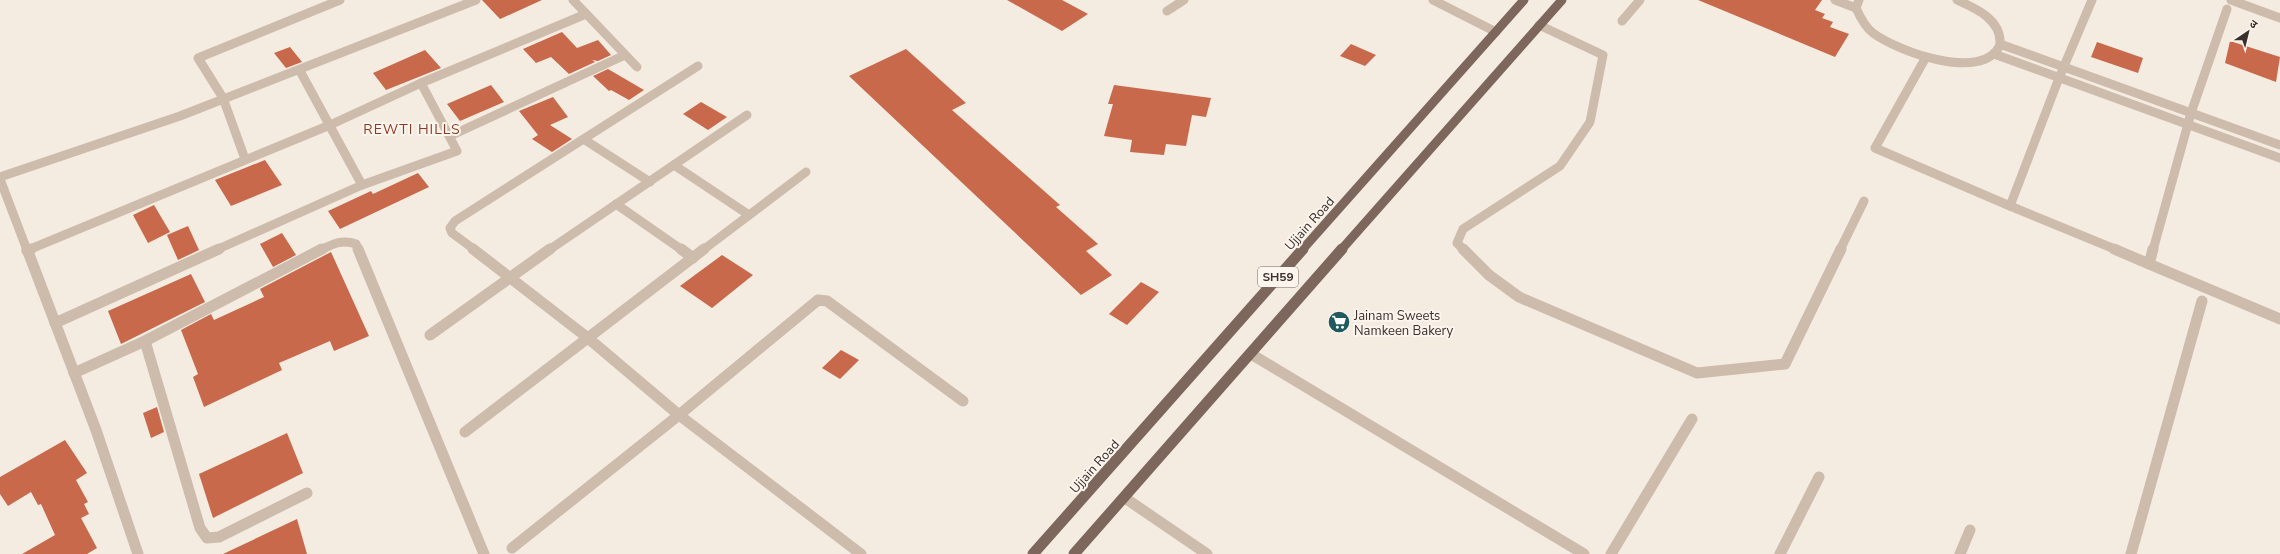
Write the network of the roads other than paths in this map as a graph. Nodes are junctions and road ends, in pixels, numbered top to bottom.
1 (340, 0) edge
2 (476, 0) edge
3 (573, 0) edge
4 (1184, 0) edge
5 (1433, 0) edge
6 (1524, 0) edge
7 (1562, 0) edge
8 (1640, 0) edge
9 (1835, 0) edge
10 (1958, 0) edge
11 (2092, 0) edge
12 (1857, 4) edge
13 (2229, 4) edge
14 (1167, 11) dead end
15 (586, 14) junction
16 (2280, 18) edge
17 (1622, 21) dead end
18 (1539, 25) junction
19 (1496, 32) junction
20 (2000, 44) junction
21 (1994, 54) junction
22 (625, 55) junction
23 (1926, 57) junction
24 (698, 66) dead end
25 (637, 67) dead end
26 (2064, 67) junction
27 (300, 71) junction
28 (2059, 78) junction
29 (421, 83) junction
30 (223, 98) junction
31 (2191, 113) junction
32 (747, 115) dead end
33 (330, 125) junction
34 (2188, 125) junction
35 (450, 136) junction
36 (585, 140) junction
37 (2280, 145) edge
38 (2280, 158) edge
39 (245, 159) junction
40 (674, 165) junction
41 (806, 172) dead end
42 (0, 178) edge
43 (650, 182) junction
44 (362, 185) junction
45 (1864, 200) dead end
46 (616, 204) junction
47 (2010, 206) junction
48 (749, 215) junction
49 (27, 251) junction
50 (693, 258) junction
51 (2149, 264) junction
52 (510, 277) junction
53 (2202, 301) dead end
54 (2280, 319) edge
55 (55, 323) junction
56 (430, 335) dead end
57 (588, 338) junction
58 (145, 341) junction
59 (1251, 354) junction
60 (74, 374) junction
61 (963, 401) dead end
62 (679, 415) junction
63 (1692, 419) dead end
64 (465, 432) dead end
65 (1819, 477) dead end
66 (307, 493) dead end
67 (1125, 498) junction
68 (1970, 530) dead end
69 (512, 548) dead end
70 (138, 554) edge
71 (484, 554) edge
72 (861, 554) edge
73 (1033, 554) edge
74 (1074, 554) edge
75 (1207, 554) edge
76 (1584, 554) edge
77 (1610, 554) edge
78 (1780, 554) edge
79 (1960, 554) edge
80 (2131, 554) edge

1 - 30 street
2 - 27 street
3 - 15 street
4 - 14 street
5 - 19 street
6 - 19 main road, Ujjain Road / SH59
7 - 18 main road, SH59
8 - 17 street
9 - 12 street
10 - 20 street
11 - 26 street
12 - 23 street
13 - 16 street
13 - 31 street
15 - 22 street
15 - 29 street
18 - 45 street
18 - 59 main road, SH59
19 - 73 main road, Ujjain Road / SH59
20 - 21 street
20 - 26 street
21 - 23 street
21 - 28 street
22 - 25 street
22 - 35 street
23 - 47 street
24 - 36 street
26 - 28 street
26 - 31 street
27 - 30 street
27 - 33 street
28 - 34 street
28 - 47 street
29 - 33 street
29 - 35 street
30 - 39 street
30 - 42 street
31 - 34 street
31 - 37 street
32 - 40 street
33 - 39 street
33 - 44 street
34 - 38 street
34 - 51 street
35 - 44 street
36 - 43 street
36 - 52 street
39 - 49 street
40 - 43 street
40 - 48 street
41 - 48 street
42 - 49 street
43 - 46 street
44 - 55 street
46 - 50 street
46 - 52 street
47 - 51 street
48 - 50 street
49 - 55 street
50 - 57 street
51 - 54 street
52 - 56 street
52 - 57 street
53 - 80 street
55 - 60 street
57 - 62 street
57 - 64 street
58 - 60 street
58 - 66 street
58 - 71 street
59 - 67 main road, SH59
59 - 76 street
60 - 70 street
61 - 62 street
62 - 69 street
62 - 72 street
63 - 77 street
65 - 78 street
67 - 74 main road, SH59
67 - 75 street
68 - 79 street

